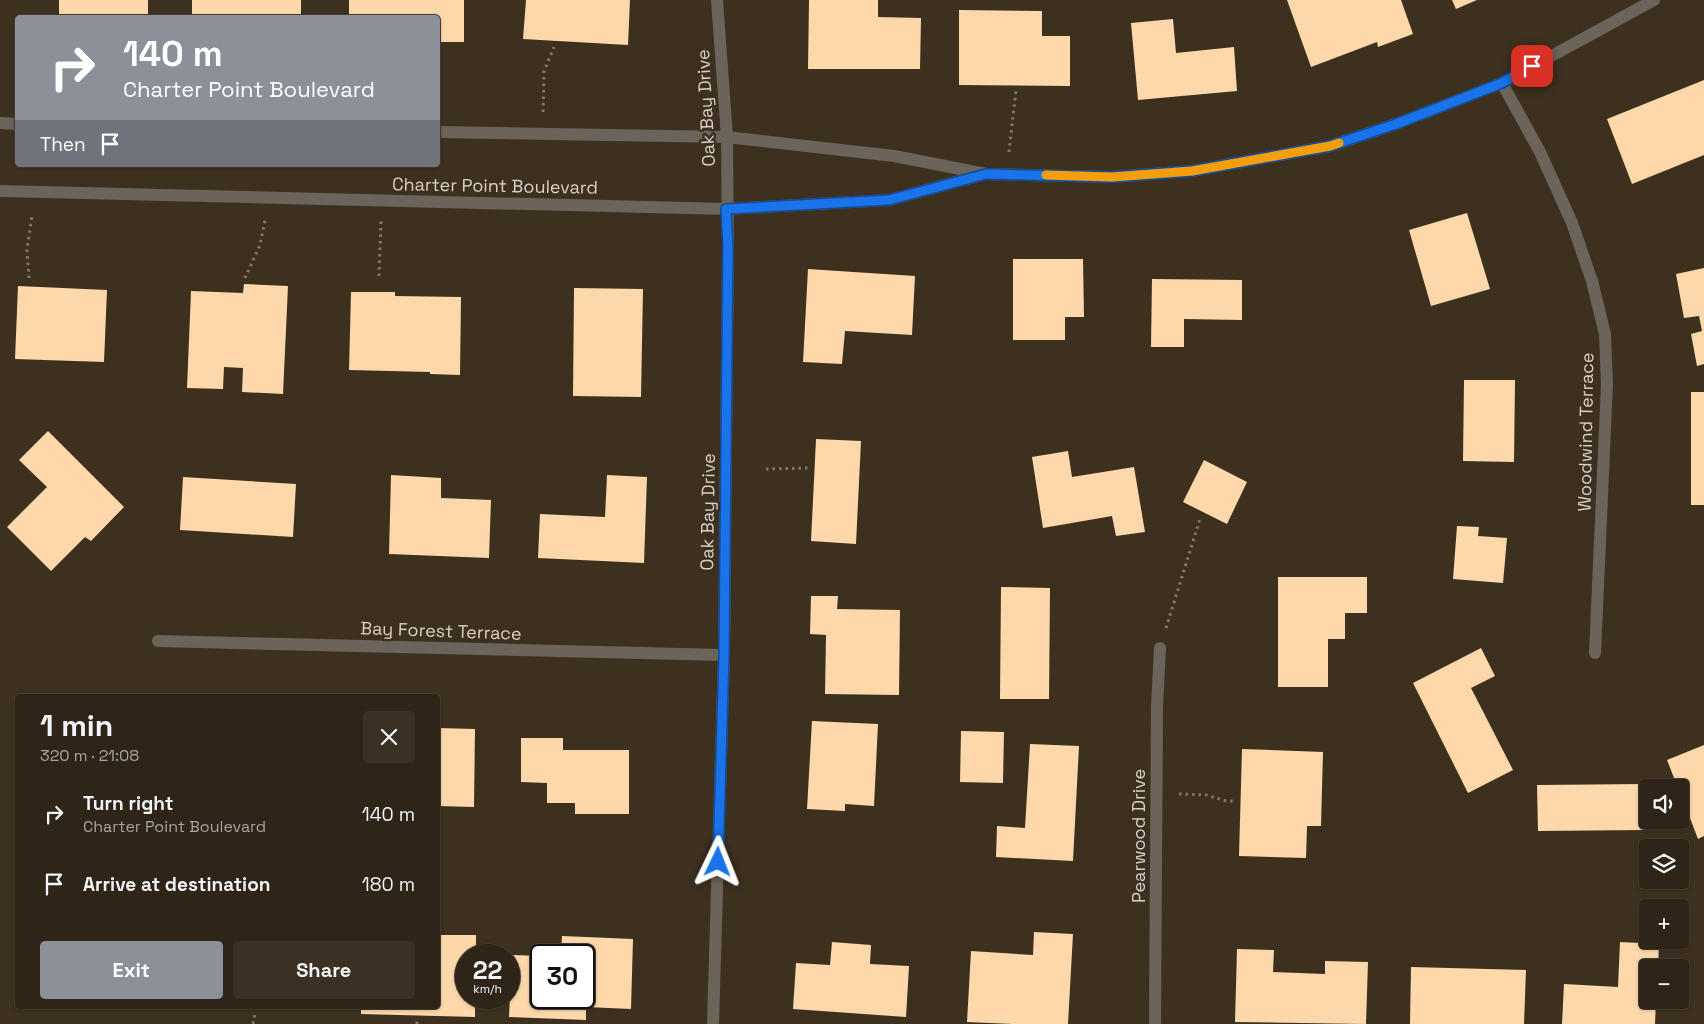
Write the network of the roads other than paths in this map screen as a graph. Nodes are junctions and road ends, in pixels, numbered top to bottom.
1 (717, 0) edge
2 (1654, 0) edge
3 (1502, 83) junction
4 (0, 123) edge
5 (15, 124) edge
6 (440, 132) edge
7 (727, 137) junction
8 (986, 174) junction
9 (0, 191) edge
10 (726, 209) junction
11 (158, 641) dead end
12 (1160, 648) road end
13 (1595, 653) dead end
14 (724, 655) junction
15 (714, 1024) edge
16 (1155, 1024) edge

1 - 7 street, Oak Bay Drive
2 - 3 street, Charter Point Boulevard
3 - 8 street, Charter Point Boulevard
3 - 13 street, Woodwind Terrace
4 - 5 street
6 - 7 street, Charter Point Boulevard
7 - 8 street, Charter Point Boulevard
7 - 10 street, Oak Bay Drive
8 - 10 street, Charter Point Boulevard
9 - 10 street, Charter Point Boulevard
10 - 14 street, Oak Bay Drive
11 - 14 street, Bay Forest Terrace
12 - 16 street, Pearwood Drive
14 - 15 street, Oak Bay Drive

